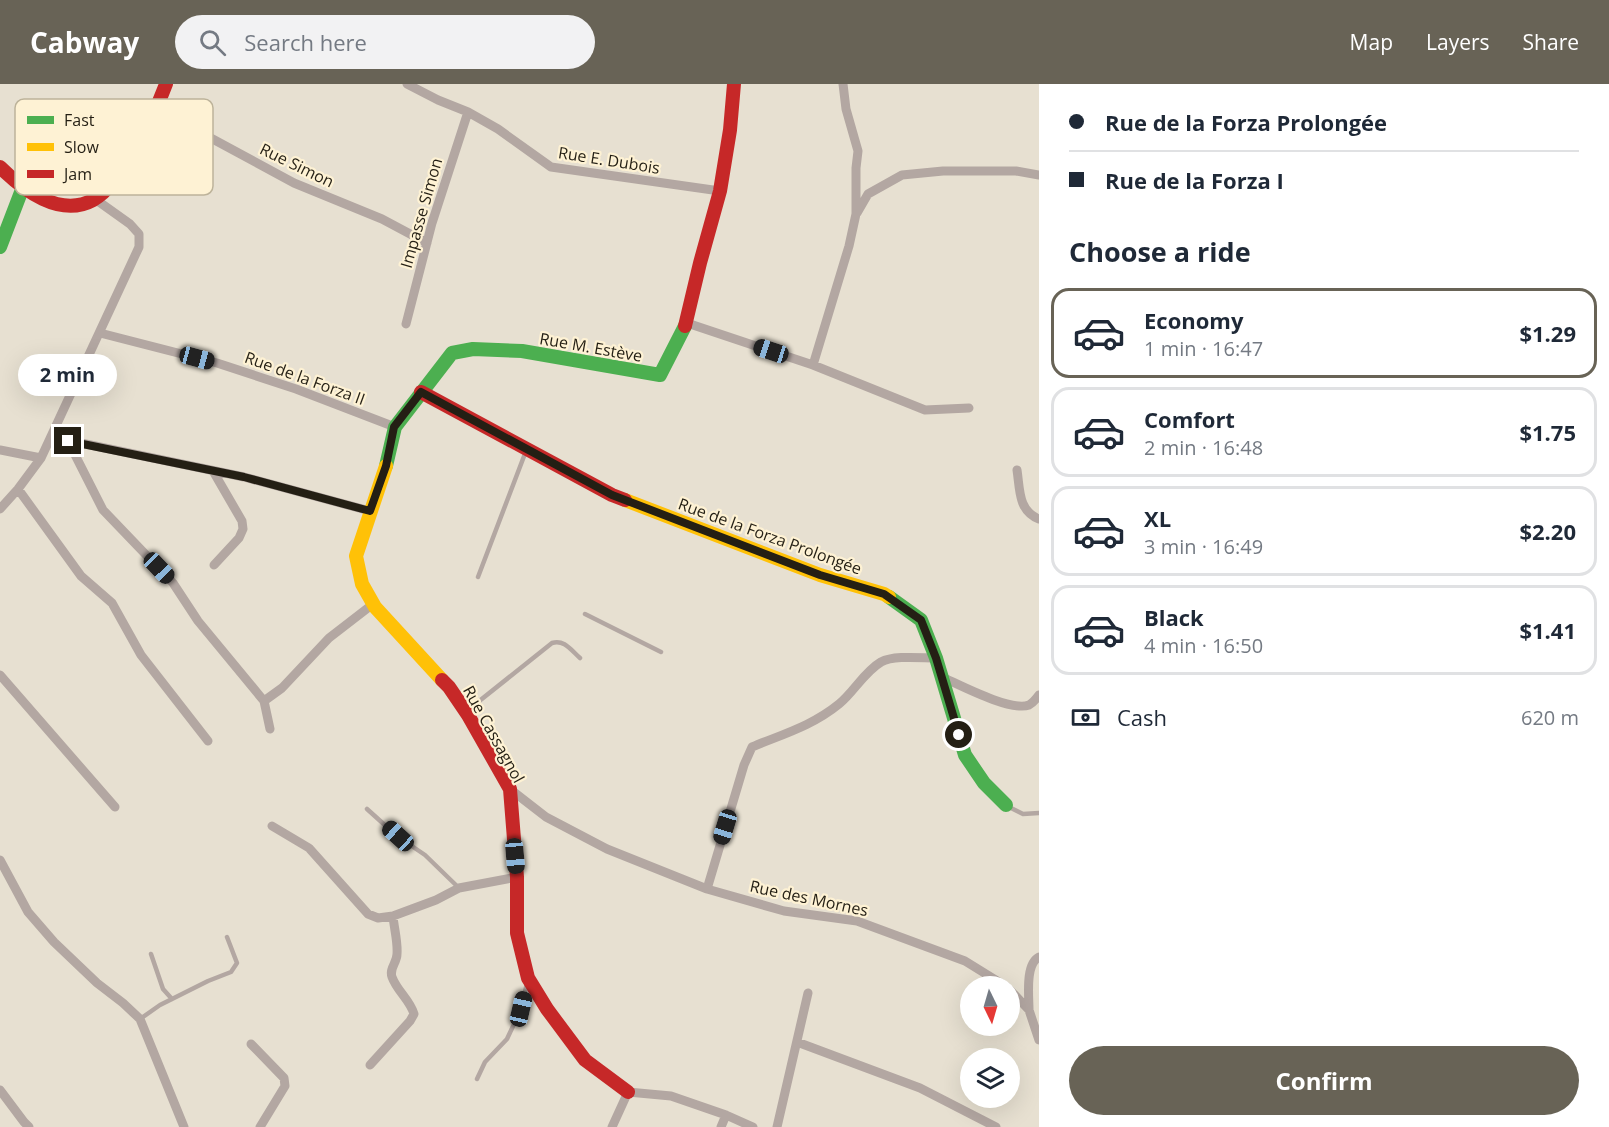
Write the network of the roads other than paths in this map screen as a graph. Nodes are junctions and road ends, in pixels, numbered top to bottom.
1 (166, 84) edge
2 (407, 84) edge
3 (734, 84) edge
4 (843, 84) edge
5 (161, 99) edge
6 (468, 112) junction
7 (213, 139) edge
8 (0, 167) edge
9 (1039, 175) edge
10 (15, 181) edge
11 (720, 191) junction
12 (19, 195) edge
13 (34, 195) edge
14 (100, 195) edge
15 (95, 199) junction
16 (856, 214) junction
17 (427, 243) junction
18 (0, 247) edge
19 (687, 323) junction
20 (406, 324) dead end
21 (100, 333) junction
22 (813, 365) junction
23 (421, 392) junction
24 (969, 408) dead end
25 (394, 427) junction
26 (52, 437) junction
27 (68, 441) junction
28 (527, 449) junction
29 (0, 450) edge
30 (41, 458) junction
31 (1017, 470) dead end
32 (213, 471) junction
33 (18, 489) junction
34 (0, 508) edge
35 (370, 511) junction
36 (1039, 519) edge
37 (214, 565) dead end
38 (478, 577) dead end
39 (373, 604) junction
40 (585, 614) dead end
41 (660, 652) dead end
42 (580, 658) dead end
43 (936, 658) junction
44 (0, 675) edge
45 (942, 677) junction
46 (1039, 695) edge
47 (264, 701) junction
48 (466, 712) junction
49 (270, 729) dead end
50 (208, 741) dead end
51 (510, 789) junction
52 (1006, 805) joint
53 (115, 807) dead end
54 (366, 809) dead end
55 (1039, 813) edge
56 (272, 825) dead end
57 (0, 860) edge
58 (517, 877) junction
59 (459, 888) junction
60 (707, 889) junction
61 (393, 916) junction
62 (227, 938) dead end
63 (152, 954) dead end
64 (1039, 957) edge
65 (989, 976) edge
66 (528, 978) junction
67 (808, 993) dead end
68 (172, 999) junction
69 (1020, 1001) edge
70 (1029, 1010) junction
71 (140, 1019) junction
72 (1039, 1040) edge
73 (797, 1042) junction
74 (251, 1044) dead end
75 (370, 1065) dead end
76 (477, 1079) dead end
77 (0, 1090) edge
78 (628, 1092) junction
79 (726, 1115) junction
80 (29, 1127) edge
81 (184, 1127) edge
82 (260, 1127) edge
83 (612, 1127) edge
84 (721, 1127) edge
85 (752, 1127) edge
86 (777, 1127) edge
87 (996, 1127) edge

1 - 5 street
2 - 6 street, Rue E. Dubois
3 - 11 street, Rue M. Estève
4 - 16 street
6 - 11 street, Rue E. Dubois
6 - 17 street, Impasse Simon
7 - 17 street, Rue Simon
8 - 10 street
9 - 16 street
11 - 19 street, Rue M. Estève
12 - 18 street
13 - 15 street
14 - 15 street
15 - 21 street
16 - 22 street
17 - 20 street, Impasse Simon
19 - 22 street
19 - 23 street, Rue M. Estève
21 - 25 street, Rue de la Forza II
21 - 26 street
22 - 24 street
23 - 25 street, Rue M. Estève
23 - 28 street, Rue de la Forza Prolongée
25 - 35 street, Rue Cassagnol
26 - 27 street
26 - 30 street
27 - 32 street
27 - 47 street
28 - 38 lane
28 - 43 street, Rue de la Forza Prolongée
29 - 30 street
30 - 33 street
31 - 36 street
32 - 35 street
32 - 37 street
33 - 34 street
33 - 50 street
35 - 39 street, Rue Cassagnol
39 - 47 street
39 - 48 street, Rue Cassagnol
40 - 41 lane
42 - 48 lane
43 - 45 street, Rue de la Forza Prolongée
43 - 60 street
44 - 53 street
45 - 46 street
45 - 52 street, Rue de la Forza Prolongée
47 - 49 street
48 - 51 street, Rue Cassagnol
51 - 58 street, Rue Cassagnol
51 - 60 street, Rue des Mornes
52 - 55 lane
54 - 59 lane
56 - 61 street
57 - 71 street
58 - 59 street
58 - 66 street, Rue Cassagnol
59 - 61 street
60 - 65 street, Rue des Mornes
61 - 75 street
62 - 68 lane
63 - 68 lane
64 - 70 street
66 - 76 lane
66 - 78 street, Rue Cassagnol
67 - 73 street
68 - 71 lane
69 - 70 street, Rue des Mornes
70 - 72 street, Rue des Mornes
71 - 81 street
73 - 86 street
73 - 87 street
74 - 82 street
77 - 80 street
78 - 79 street
78 - 83 street
79 - 84 street
79 - 85 street

